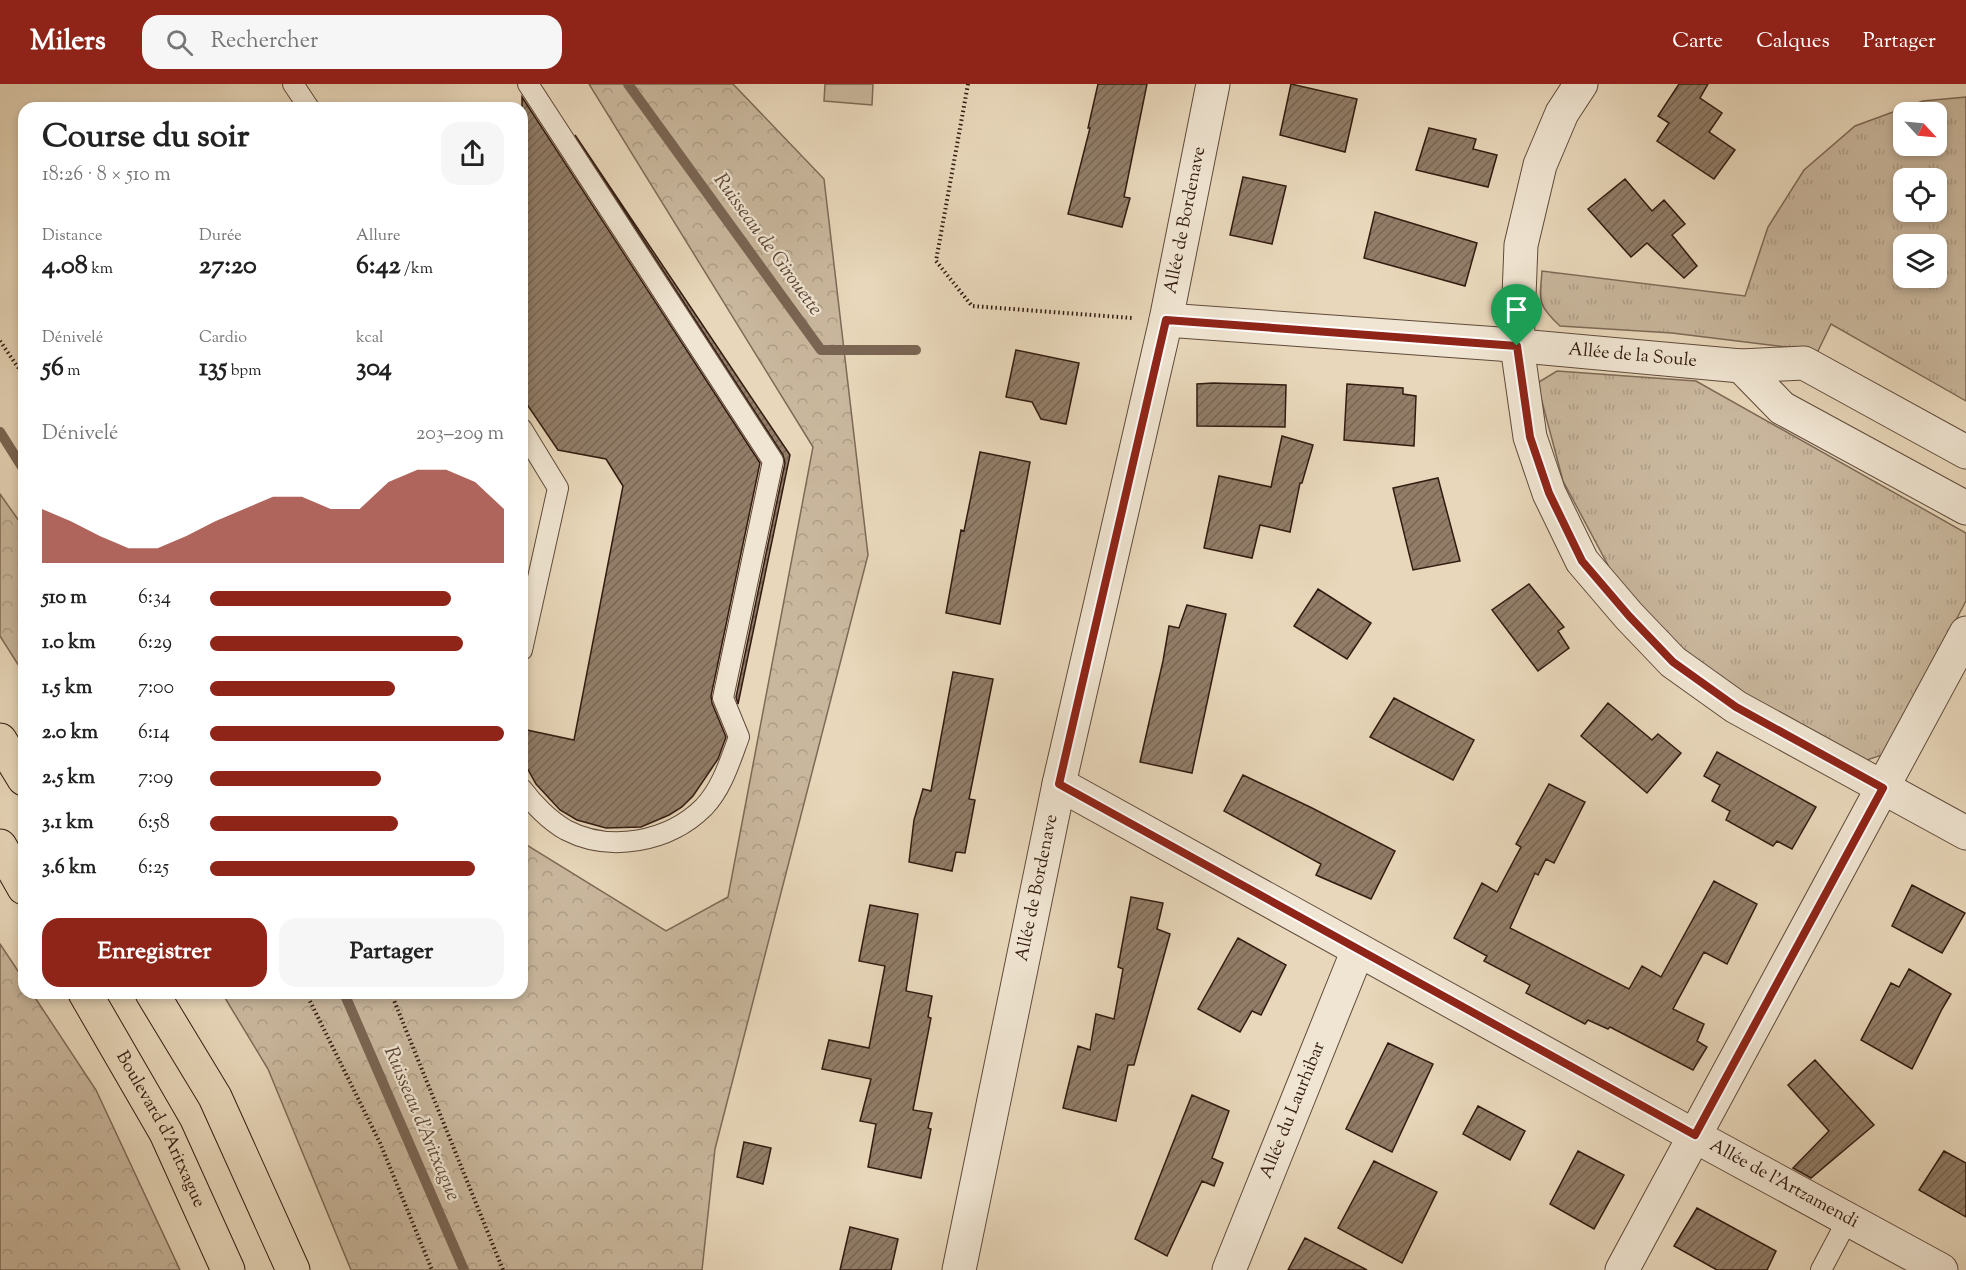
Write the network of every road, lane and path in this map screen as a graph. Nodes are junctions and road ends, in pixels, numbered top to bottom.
1 (293, 84) edge
2 (528, 84) edge
3 (968, 84) edge
4 (1213, 84) edge
5 (1581, 84) edge
6 (305, 102) edge
7 (1166, 320) junction
8 (0, 341) edge
9 (1517, 346) junction
10 (1741, 366) junction
11 (18, 367) edge
12 (528, 439) edge
13 (1966, 452) edge
14 (1966, 508) edge
15 (528, 623) edge
16 (1966, 633) edge
17 (0, 740) edge
18 (18, 769) edge
19 (1059, 784) junction
20 (1883, 788) junction
21 (528, 796) edge
22 (1966, 833) edge
23 (0, 846) edge
24 (18, 878) edge
25 (1358, 950) junction
26 (88, 999) edge
27 (156, 999) edge
28 (309, 999) edge
29 (393, 999) edge
30 (1695, 1135) junction
31 (1848, 1219) junction
32 (228, 1270) edge
33 (293, 1270) edge
34 (432, 1270) edge
35 (503, 1270) edge
36 (959, 1270) edge
37 (1229, 1270) edge
38 (1622, 1270) edge
39 (1821, 1270) edge
40 (1941, 1270) edge

1 - 6 lane
2 - 21 lane
3 - 7 path
4 - 7 street, Allée de Bordenave
5 - 9 street
7 - 9 street, Allée de la Soule
7 - 19 street, Allée de Bordenave
8 - 11 path
9 - 10 street, Allée de la Soule
9 - 20 street
10 - 13 street, Allée de la Soule
10 - 14 street
12 - 15 lane
16 - 20 street
17 - 18 main road
19 - 25 street, Allée de l'Artzamendi
19 - 36 street, Allée de Bordenave
20 - 22 street
20 - 30 street
23 - 24 main road
25 - 30 street, Allée de l'Artzamendi
25 - 37 street, Allée du Laurhibar
26 - 32 main road, Boulevard d'Aritxague
27 - 33 main road
28 - 34 path
29 - 35 path
30 - 31 street, Allée de l'Artzamendi
30 - 38 street
31 - 39 lane
31 - 40 street, Allée de l'Artzamendi

